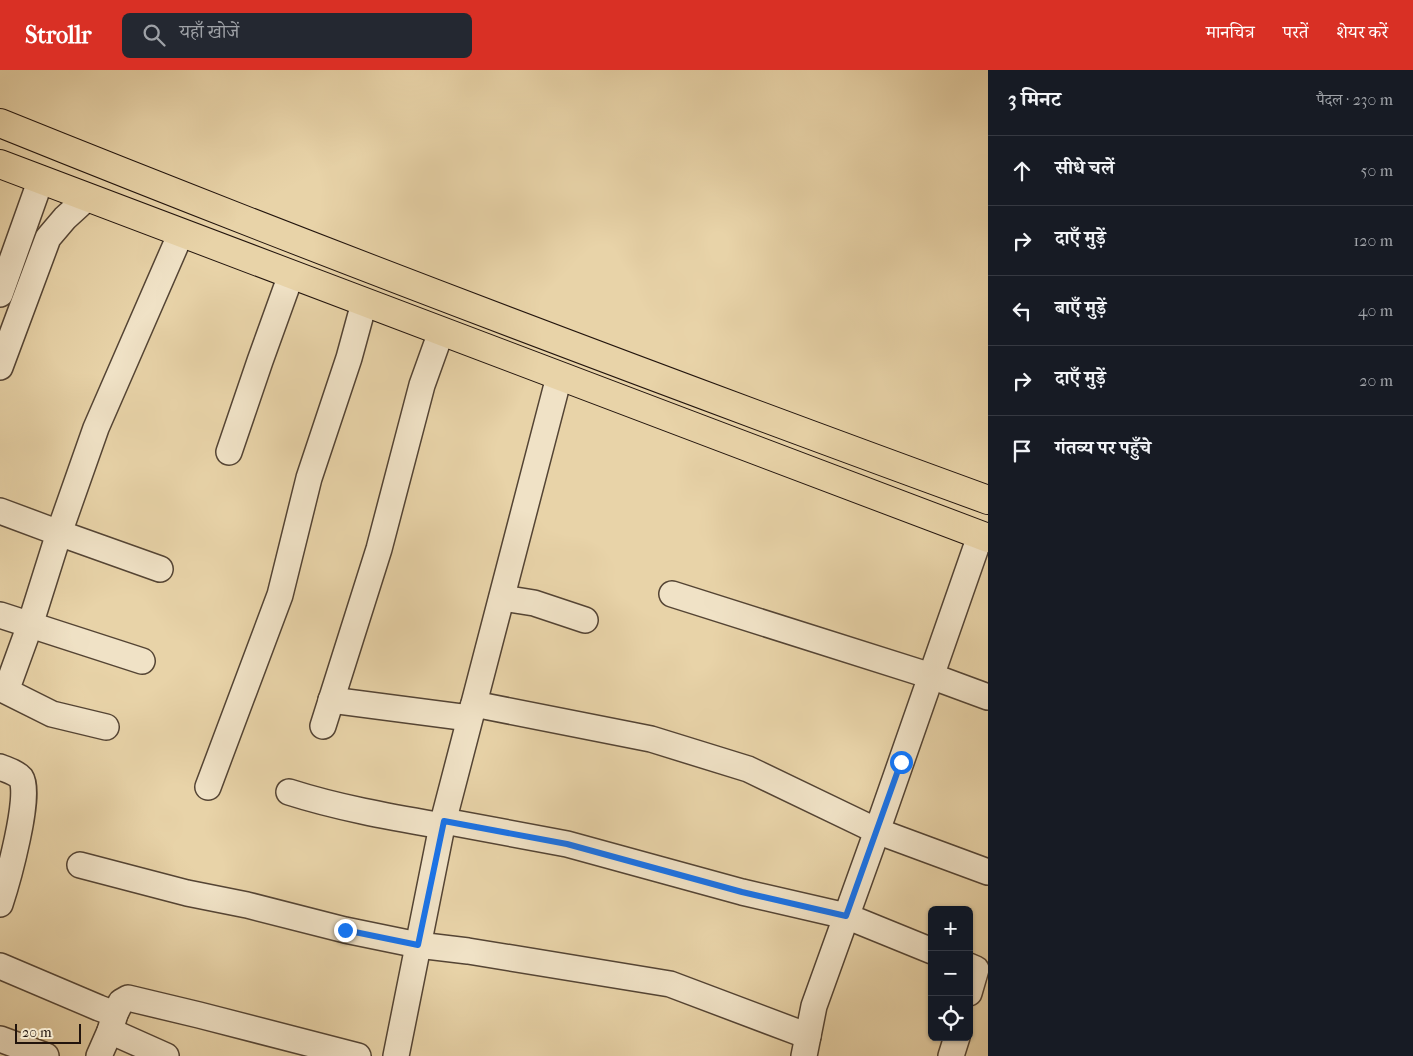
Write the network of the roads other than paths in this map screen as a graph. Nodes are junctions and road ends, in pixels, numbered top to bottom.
1 (0, 123) edge
2 (0, 164) edge
3 (41, 179) junction
4 (88, 197) junction
5 (181, 233) junction
6 (291, 275) junction
7 (0, 294) edge
8 (364, 303) junction
9 (440, 332) junction
10 (0, 367) edge
11 (559, 377) junction
12 (230, 452) dead end
13 (988, 500) edge
14 (0, 511) edge
15 (59, 534) junction
16 (984, 537) edge
17 (160, 569) dead end
18 (672, 594) dead end
19 (502, 598) junction
20 (0, 615) edge
21 (585, 620) dead end
22 (30, 625) junction
23 (142, 662) dead end
24 (931, 676) junction
25 (988, 697) edge
26 (331, 700) junction
27 (474, 704) junction
28 (323, 726) dead end
29 (106, 727) dead end
30 (0, 768) edge
31 (208, 787) dead end
32 (289, 792) dead end
33 (443, 824) junction
34 (877, 831) junction
35 (80, 865) dead end
36 (988, 872) edge
37 (0, 904) edge
38 (846, 916) junction
39 (418, 945) junction
40 (928, 949) edge
41 (0, 966) edge
42 (978, 970) edge
43 (973, 983) edge
44 (112, 1022) junction
45 (0, 1040) edge
46 (956, 1041) edge
47 (806, 1046) edge
48 (46, 1056) edge
49 (99, 1056) edge
50 (166, 1056) edge
51 (358, 1056) edge
52 (396, 1056) edge
53 (951, 1056) edge

1 - 13 main road
2 - 3 main road
3 - 4 main road
3 - 7 street
4 - 5 main road
4 - 10 street
5 - 6 main road
5 - 15 street
6 - 8 main road
6 - 12 street
8 - 9 main road
8 - 31 street
9 - 11 main road
9 - 26 street
11 - 16 main road
11 - 19 street
14 - 15 street
15 - 17 street
15 - 22 street
16 - 24 street
18 - 24 street
19 - 21 street
19 - 27 street
20 - 22 street
22 - 23 street
22 - 29 street
24 - 25 street
24 - 34 street
26 - 27 street
26 - 28 street
27 - 33 street
27 - 34 street
30 - 37 street
32 - 33 street
33 - 38 street
33 - 39 street
34 - 36 street
34 - 38 street
35 - 39 street
38 - 40 street
38 - 47 street
39 - 47 street
39 - 52 street
41 - 44 street
42 - 43 street
44 - 49 street
44 - 50 street
44 - 51 street
45 - 48 street
46 - 53 street

